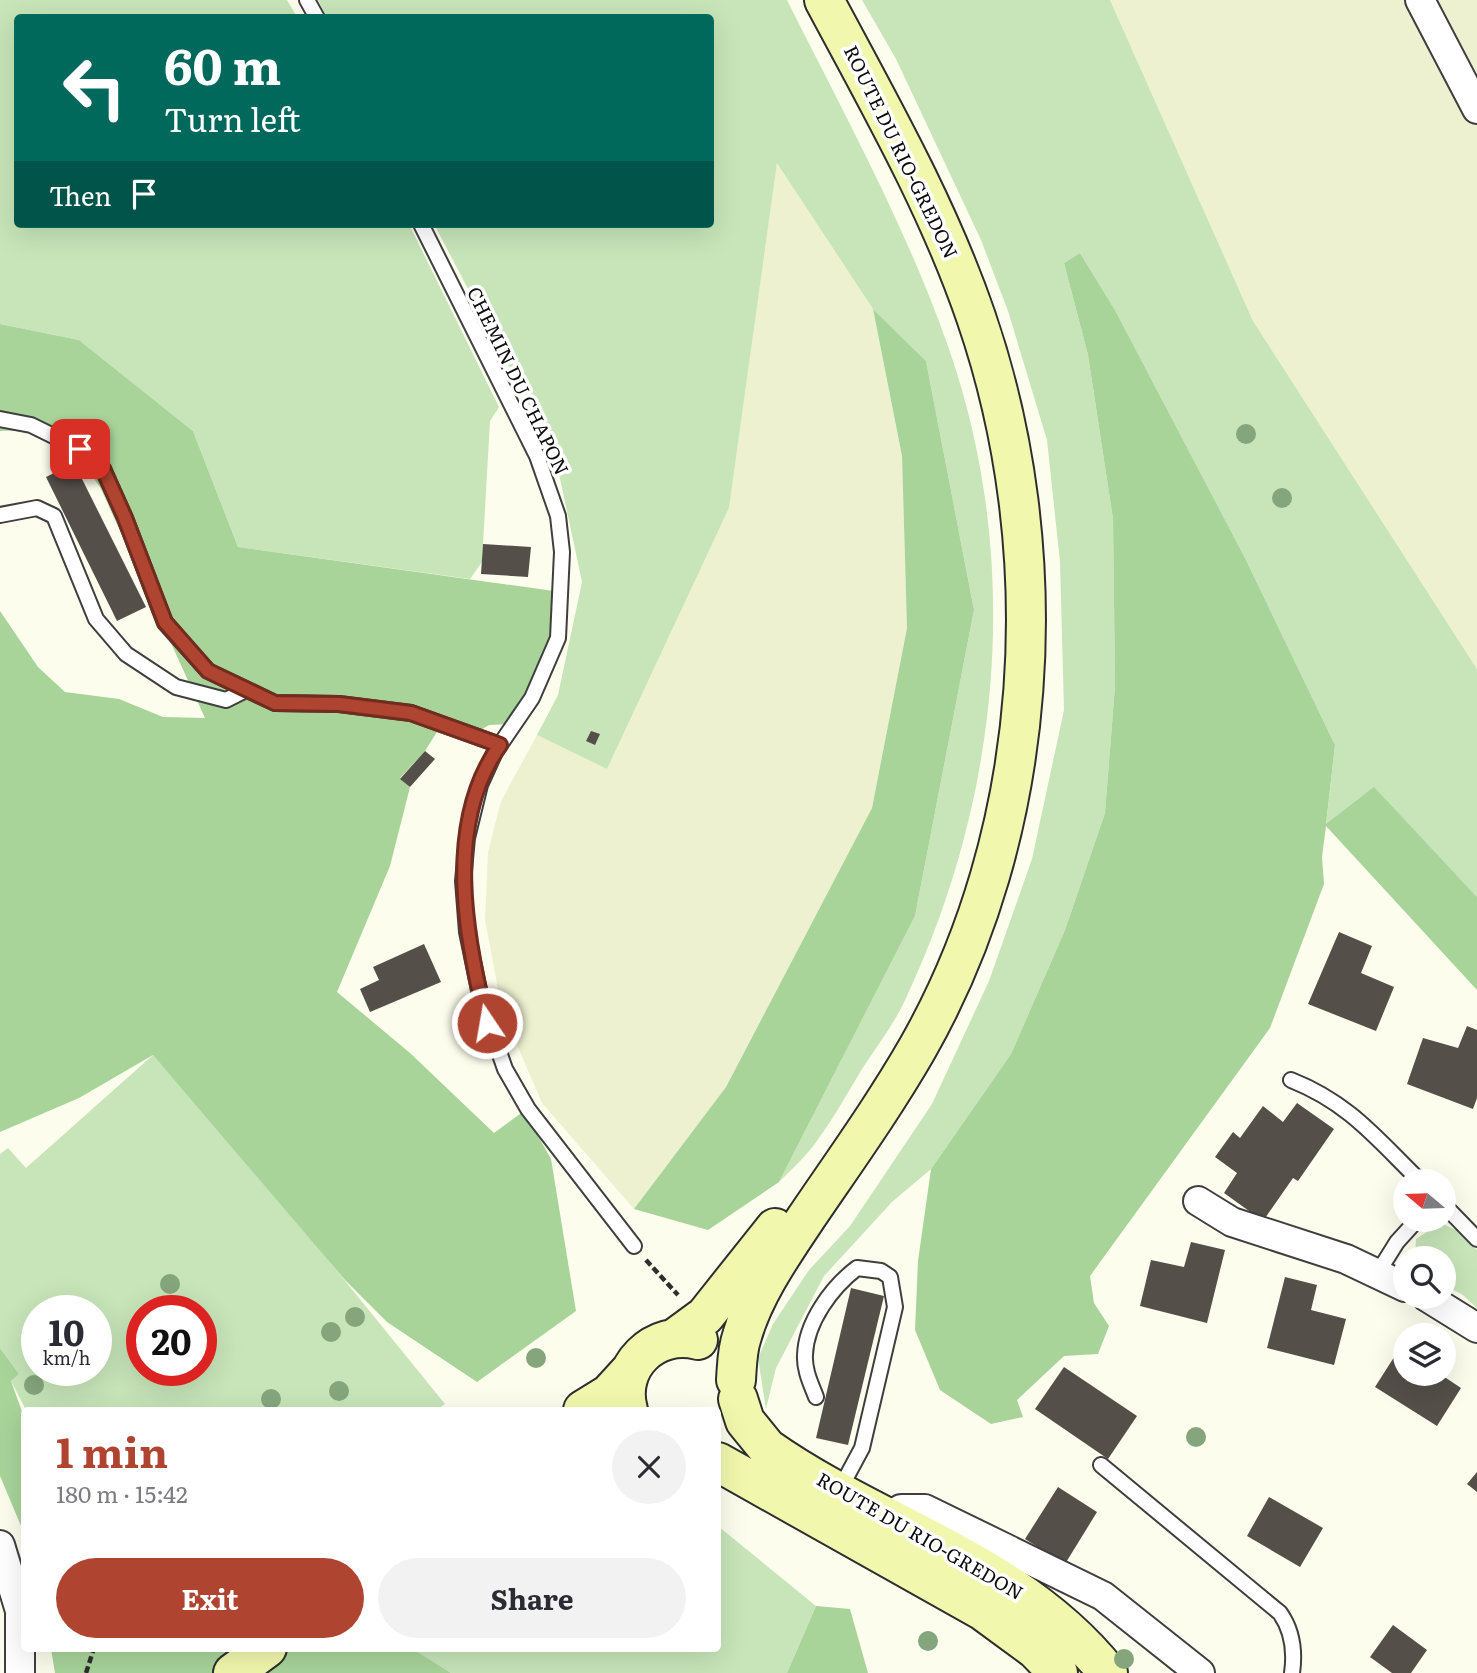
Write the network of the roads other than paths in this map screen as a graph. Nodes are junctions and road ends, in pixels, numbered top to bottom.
1 (824, 0) edge
2 (1420, 0) edge
3 (1477, 109) edge
4 (423, 228) edge
5 (0, 419) edge
6 (0, 515) edge
7 (246, 690) junction
8 (500, 745) junction
9 (1291, 1080) dead end
10 (854, 1146) junction
11 (1408, 1169) edge
12 (1198, 1201) dead end
13 (1456, 1217) edge
14 (1406, 1232) edge
15 (1477, 1239) edge
16 (634, 1246) road end
17 (1377, 1274) junction
18 (1393, 1281) edge
19 (1446, 1309) edge
20 (1477, 1328) edge
21 (675, 1338) junction
22 (630, 1371) junction
23 (737, 1389) junction
24 (816, 1397) dead end
25 (588, 1407) edge
26 (628, 1407) edge
27 (721, 1433) edge
28 (721, 1464) edge
29 (1101, 1465) dead end
30 (839, 1490) junction
31 (890, 1517) junction
32 (857, 1541) junction
33 (0, 1545) edge
34 (21, 1617) edge
35 (21, 1646) edge
36 (33, 1652) edge
37 (262, 1652) edge
38 (20, 1673) edge
39 (35, 1673) edge
40 (233, 1673) edge
41 (1058, 1673) edge
42 (1108, 1673) edge
43 (1200, 1673) edge
44 (1292, 1673) edge

1 - 10 main road, ROUTE DU RIO-GREDON
2 - 3 street
4 - 8 lane, CHEMIN DU CHAPON
5 - 7 lane
6 - 7 lane
7 - 8 lane
8 - 16 lane, CHEMIN DU CHAPON
9 - 11 lane
10 - 21 main road, ROUTE DU RIO-GREDON
10 - 23 main road, ROUTE DU RIO-GREDON
12 - 17 street
13 - 15 lane
14 - 17 lane
17 - 18 street
19 - 20 street
21 - 22 main road, ROUTE DU RIO-GREDON
21 - 23 main road
22 - 25 main road, ROUTE DU RIO-GREDON
22 - 26 main road
23 - 27 main road
23 - 30 main road, ROUTE DU RIO-GREDON
24 - 30 lane
28 - 32 main road, ROUTE DU RIO-GREDON
29 - 44 lane
30 - 31 main road, ROUTE DU RIO-GREDON
31 - 32 street
31 - 42 main road, ROUTE DU RIO-GREDON
31 - 43 street
32 - 41 main road, ROUTE DU RIO-GREDON
33 - 34 street
35 - 38 street
36 - 39 street
37 - 40 main road

